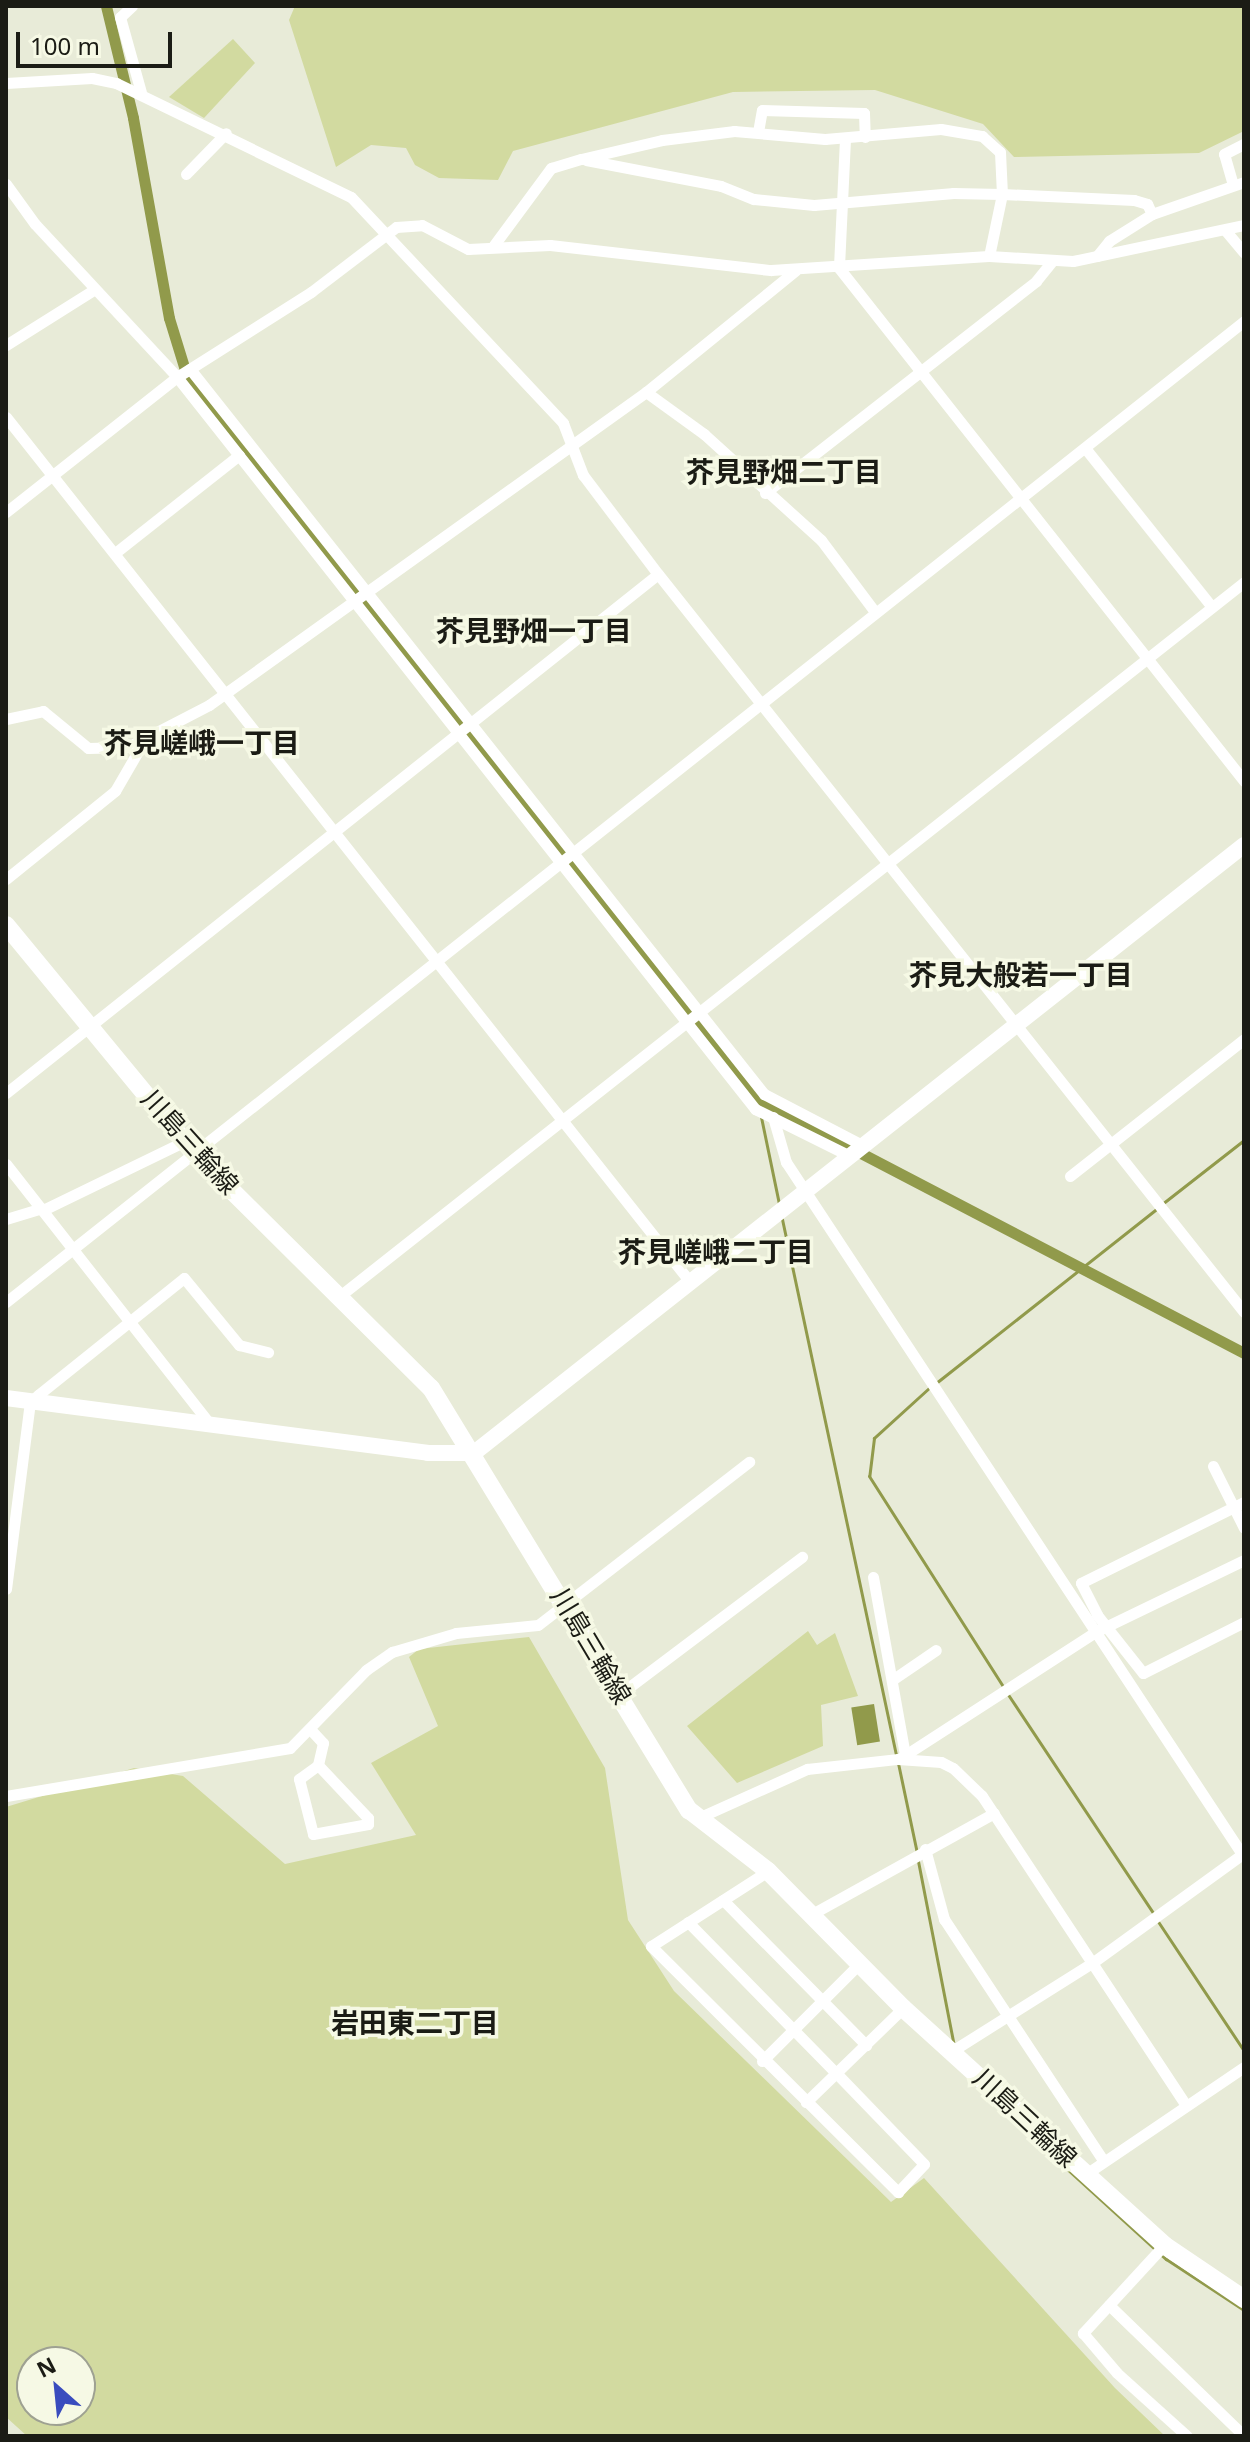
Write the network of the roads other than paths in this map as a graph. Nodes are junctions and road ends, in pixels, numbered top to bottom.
1 (132, 6) edge
2 (6, 83) edge
3 (141, 92) junction
4 (758, 132) junction
5 (226, 133) junction
6 (865, 137) junction
7 (845, 139) junction
8 (1244, 144) edge
9 (581, 159) junction
10 (186, 174) dead end
11 (6, 184) edge
12 (1238, 184) edge
13 (1002, 194) junction
14 (842, 205) junction
15 (1152, 214) junction
16 (1244, 225) edge
17 (1225, 230) junction
18 (386, 235) junction
19 (494, 245) junction
20 (1244, 253) edge
21 (989, 256) junction
22 (1097, 256) junction
23 (1053, 260) junction
24 (839, 268) junction
25 (796, 269) junction
26 (95, 289) junction
27 (1244, 321) edge
28 (6, 345) edge
29 (190, 369) junction
30 (919, 370) junction
31 (177, 377) junction
32 (646, 392) junction
33 (6, 417) edge
34 (572, 445) junction
35 (1085, 448) junction
36 (239, 455) junction
37 (267, 464) junction
38 (52, 474) junction
39 (254, 475) junction
40 (765, 493) junction
41 (1020, 497) junction
42 (6, 512) edge
43 (115, 553) junction
44 (658, 574) junction
45 (1244, 582) edge
46 (365, 589) junction
47 (353, 598) junction
48 (1212, 607) junction
49 (875, 612) junction
50 (1147, 659) junction
51 (227, 694) junction
52 (762, 702) junction
53 (6, 719) edge
54 (472, 724) junction
55 (459, 736) junction
56 (144, 741) junction
57 (1244, 781) edge
58 (336, 833) junction
59 (1244, 845) edge
60 (573, 852) junction
61 (560, 862) junction
62 (888, 863) junction
63 (6, 879) edge
64 (6, 925) edge
65 (436, 962) junction
66 (701, 1014) junction
67 (687, 1023) junction
68 (1016, 1026) junction
69 (89, 1027) junction
70 (1244, 1039) edge
71 (6, 1093) edge
72 (773, 1117) junction
73 (563, 1121) junction
74 (1110, 1146) junction
75 (190, 1147) junction
76 (857, 1151) junction
77 (6, 1164) edge
78 (1070, 1176) dead end
79 (806, 1191) junction
80 (42, 1209) junction
81 (6, 1219) edge
82 (73, 1248) junction
83 (691, 1283) junction
84 (341, 1295) junction
85 (6, 1302) edge
86 (1244, 1312) edge
87 (131, 1323) junction
88 (268, 1352) dead end
89 (6, 1398) edge
90 (30, 1402) junction
91 (209, 1423) junction
92 (474, 1453) junction
93 (749, 1462) dead end
94 (1213, 1466) dead end
95 (1239, 1505) edge
96 (1244, 1528) edge
97 (802, 1557) dead end
98 (1244, 1560) edge
99 (873, 1577) dead end
100 (6, 1589) edge
101 (567, 1606) junction
102 (1244, 1622) edge
103 (1108, 1626) junction
104 (1095, 1632) junction
105 (936, 1650) dead end
106 (892, 1680) junction
107 (620, 1694) junction
108 (310, 1729) junction
109 (902, 1757) junction
110 (318, 1765) junction
111 (6, 1796) edge
112 (994, 1813) junction
113 (698, 1818) junction
114 (925, 1849) junction
115 (1243, 1854) edge
116 (768, 1871) junction
117 (723, 1900) junction
118 (812, 1914) junction
119 (688, 1922) junction
120 (1092, 1963) junction
121 (859, 1964) junction
122 (822, 2000) junction
123 (903, 2008) junction
124 (1009, 2018) junction
125 (793, 2030) junction
126 (866, 2045) junction
127 (952, 2051) junction
128 (762, 2061) junction
129 (1244, 2068) edge
130 (836, 2073) junction
131 (806, 2102) junction
132 (1186, 2105) junction
133 (1103, 2160) junction
134 (1086, 2174) junction
135 (1164, 2245) junction
136 (1244, 2299) edge
137 (1109, 2305) junction
138 (1187, 2436) edge
139 (1244, 2436) edge

1 - 3 street
2 - 3 street
3 - 5 street
4 - 6 street
4 - 7 street
4 - 9 street
5 - 10 street
5 - 18 street
6 - 7 street
6 - 13 street
7 - 14 street
8 - 12 street
9 - 14 street
9 - 19 street
11 - 26 street
12 - 15 street
13 - 14 street
13 - 15 street
13 - 21 street
14 - 24 street
15 - 22 street
16 - 17 street
17 - 20 street
17 - 22 street
18 - 19 street
18 - 29 street
18 - 34 street
19 - 25 street
21 - 23 street
21 - 24 street
22 - 23 street
23 - 30 street
24 - 25 street
24 - 30 street
25 - 32 street
26 - 28 street
26 - 31 street
27 - 35 street
29 - 31 street
29 - 37 street
30 - 40 street
30 - 41 street
31 - 36 street
31 - 38 street
32 - 34 street
32 - 40 street
33 - 38 street
34 - 44 street
34 - 46 street
35 - 41 street
35 - 48 street
36 - 39 street
36 - 43 street
37 - 39 street
37 - 46 street
38 - 42 street
38 - 43 street
39 - 47 street
40 - 49 street
41 - 49 street
41 - 50 street
43 - 51 street
44 - 52 street
44 - 54 street
45 - 48 street
46 - 47 street
46 - 54 street
47 - 51 street
47 - 55 street
48 - 50 street
49 - 52 street
50 - 57 street
50 - 62 street
51 - 56 street
51 - 58 street
52 - 60 street
52 - 62 street
53 - 56 street
54 - 55 street
54 - 60 street
55 - 58 street
55 - 61 street
56 - 63 street
58 - 65 street
58 - 69 street
59 - 68 street
60 - 61 street
60 - 66 street
61 - 65 street
61 - 67 street
62 - 66 street
62 - 68 street
64 - 69 main road, 川島三輪線
65 - 73 street
65 - 75 street
66 - 67 street
66 - 76 street
67 - 72 street
67 - 73 street
68 - 74 street
68 - 76 street
69 - 71 street
69 - 75 main road, 川島三輪線
70 - 74 street
72 - 76 street
72 - 79 street
73 - 83 street
73 - 84 street
74 - 78 street
74 - 86 street
75 - 80 street
75 - 82 street
75 - 84 main road, 川島三輪線
76 - 79 street
77 - 80 street
79 - 83 street
79 - 104 street
80 - 81 street
80 - 82 street
82 - 85 street
82 - 87 street
83 - 92 street
84 - 92 main road, 川島三輪線
87 - 88 street
87 - 90 street
87 - 91 street
89 - 90 street
90 - 91 street
90 - 100 street
91 - 92 street
92 - 101 main road, 川島三輪線
93 - 101 street
94 - 95 street
95 - 96 street
95 - 103 street
97 - 107 street
98 - 103 street
99 - 106 street
101 - 107 main road, 川島三輪線
101 - 108 street
102 - 103 street
103 - 104 street
104 - 109 street
104 - 115 street
105 - 106 street
106 - 109 street
107 - 113 main road, 川島三輪線
108 - 110 street
108 - 111 street
109 - 112 street
109 - 113 street
110 - 110 street
112 - 114 street
112 - 120 street
113 - 116 main road, 川島三輪線
114 - 118 street
114 - 124 street
115 - 120 street
116 - 117 street
116 - 118 main road, 川島三輪線
117 - 119 street
117 - 122 street
118 - 121 main road, 川島三輪線
119 - 125 street
119 - 128 street
120 - 124 street
120 - 132 street
121 - 122 street
121 - 123 main road, 川島三輪線
122 - 125 street
122 - 126 street
123 - 126 street
123 - 127 main road, 川島三輪線
124 - 127 street
124 - 133 street
125 - 128 street
125 - 130 street
126 - 130 street
127 - 134 main road, 川島三輪線
128 - 131 street
129 - 132 street
130 - 131 street
130 - 131 street
132 - 133 street
133 - 134 street
134 - 135 main road, 川島三輪線
135 - 136 main road, 川島三輪線
135 - 137 street
137 - 138 street
137 - 139 street

